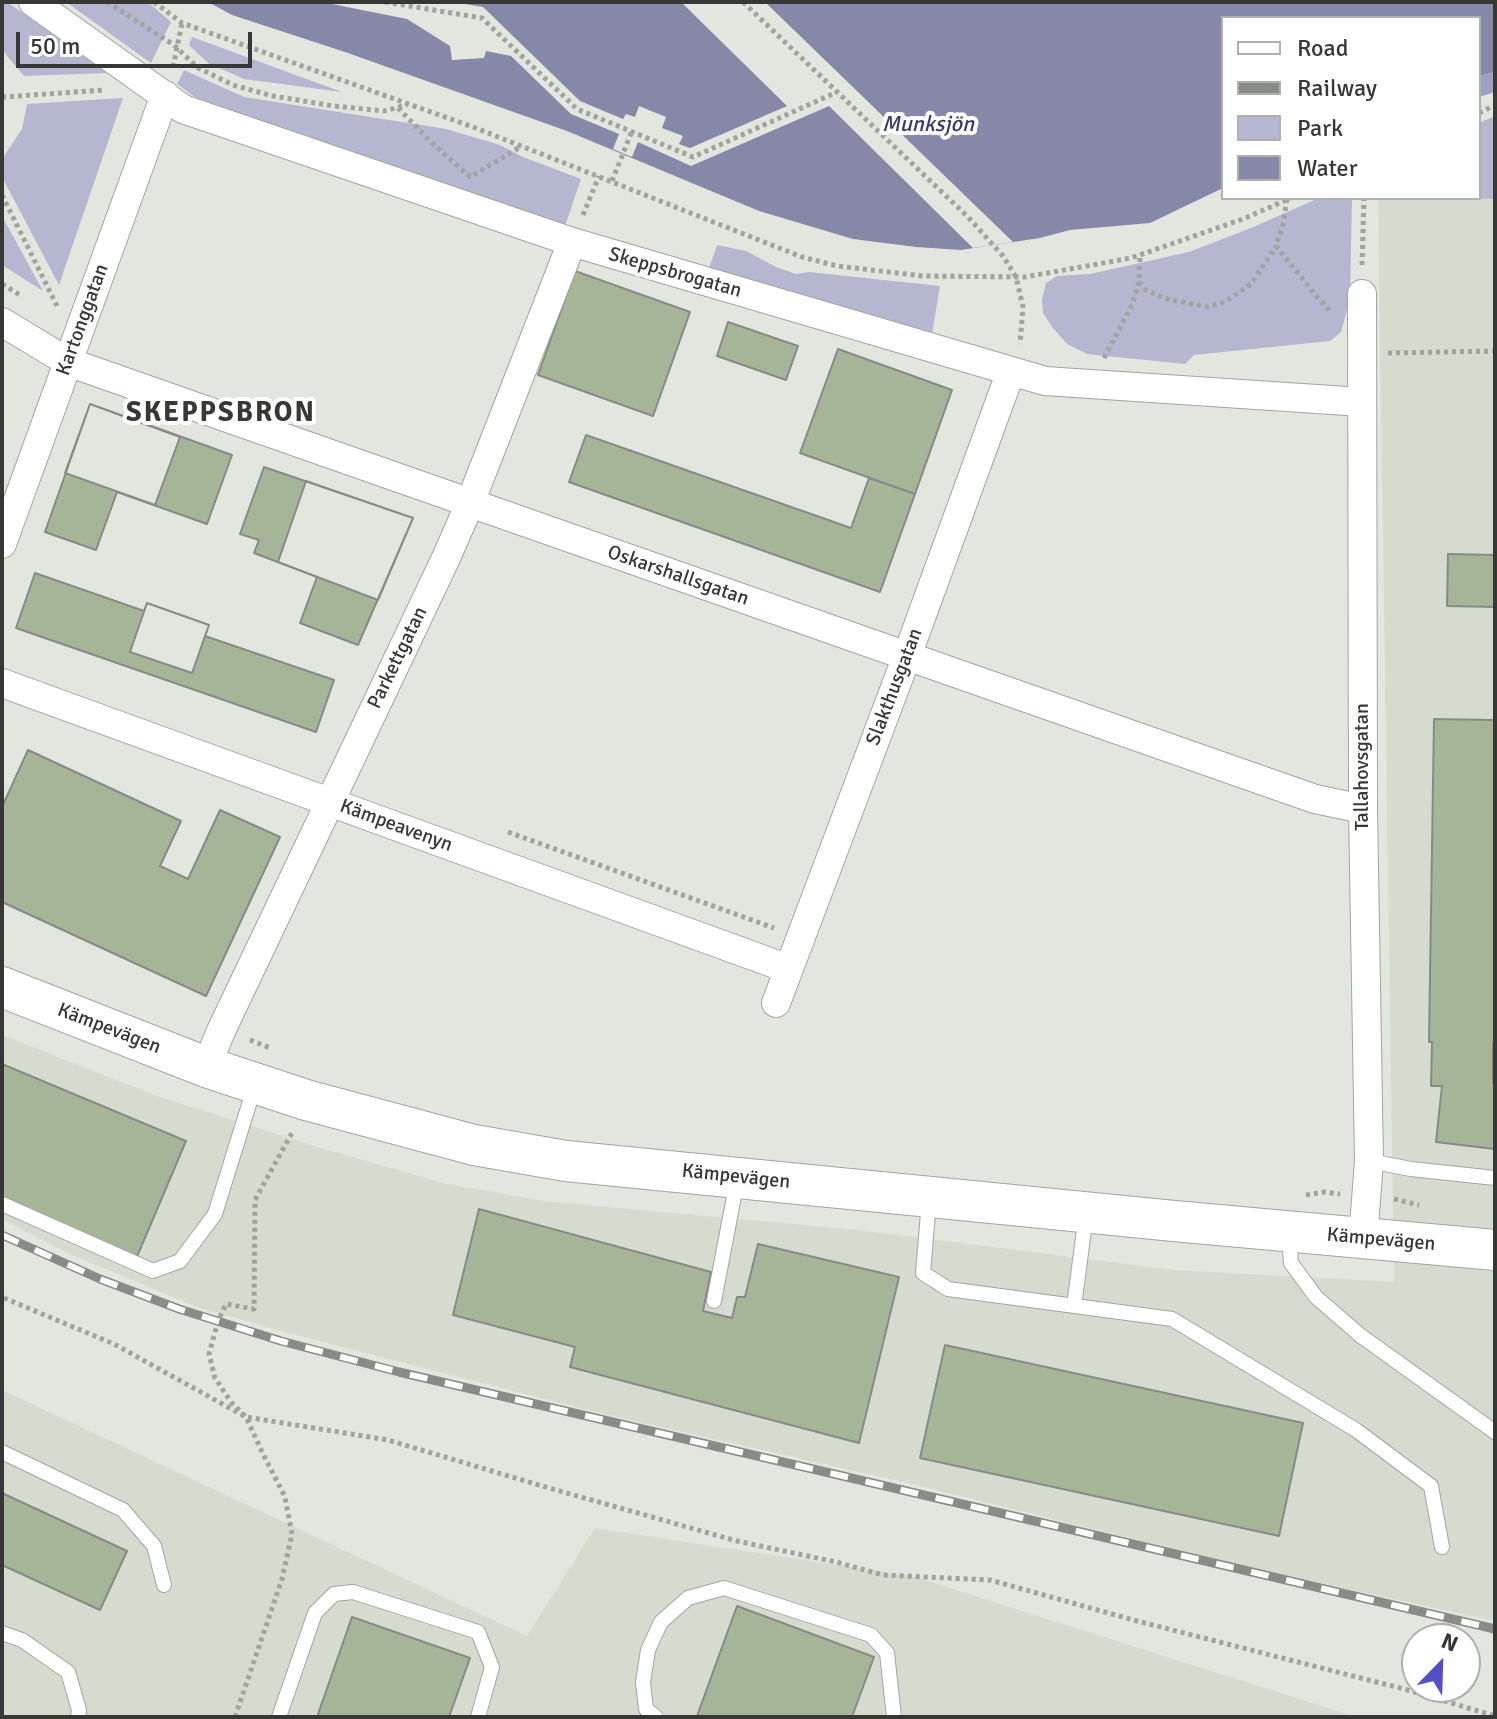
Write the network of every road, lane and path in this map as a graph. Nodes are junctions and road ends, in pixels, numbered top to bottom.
1 (33, 2) edge
2 (107, 2) edge
3 (154, 2) edge
4 (385, 2) edge
5 (743, 2) edge
6 (182, 23) junction
7 (178, 49) junction
8 (158, 91) junction
9 (837, 92) junction
10 (2, 97) edge
11 (408, 104) junction
12 (397, 107) junction
13 (632, 131) junction
14 (522, 146) junction
15 (599, 176) junction
16 (612, 181) junction
17 (2, 195) edge
18 (1287, 200) edge
19 (1289, 200) edge
20 (1364, 200) edge
21 (572, 242) junction
22 (1276, 246) junction
23 (1140, 255) junction
24 (1016, 277) junction
25 (1139, 282) junction
26 (1362, 294) joint
27 (58, 307) dead end
28 (2, 322) edge
29 (1362, 344) junction
30 (1495, 351) edge
31 (68, 362) junction
32 (1011, 371) junction
33 (1088, 384) junction
34 (1362, 402) junction
35 (470, 503) junction
36 (2, 544) edge
37 (907, 656) junction
38 (2, 683) edge
39 (329, 802) junction
40 (1363, 809) junction
41 (789, 969) junction
42 (2, 987) edge
43 (776, 1003) dead end
44 (213, 1049) junction
45 (282, 1052) dead end
46 (256, 1083) junction
47 (293, 1131) dead end
48 (1369, 1161) junction
49 (738, 1177) junction
50 (1495, 1178) edge
51 (929, 1196) junction
52 (1365, 1197) junction
53 (2, 1204) edge
54 (1429, 1209) dead end
55 (1087, 1212) junction
56 (1296, 1213) junction
57 (1363, 1239) junction
58 (1495, 1250) edge
59 (4, 1298) dead end
60 (714, 1301) dead end
61 (1074, 1306) junction
62 (246, 1417) junction
63 (1495, 1432) edge
64 (2, 1452) edge
65 (1442, 1547) dead end
66 (164, 1585) dead end
67 (2, 1633) edge
68 (1495, 1716) edge
69 (78, 1717) edge
70 (235, 1717) edge
71 (279, 1717) edge
72 (478, 1717) edge
73 (656, 1717) edge
74 (894, 1717) edge

1 - 8 street, Skeppsbrogatan
2 - 7 path
3 - 6 path
4 - 13 path
5 - 9 path
6 - 7 path
6 - 11 path
7 - 8 path
7 - 12 path
8 - 10 path
8 - 21 street, Skeppsbrogatan
8 - 31 street, Kartonggatan
9 - 13 path
9 - 24 path
11 - 12 path
11 - 14 path
12 - 14 path
13 - 16 path
14 - 15 path
15 - 16 path
15 - 21 path
16 - 24 path
17 - 27 path
18 - 23 path
19 - 22 path
20 - 26 path
21 - 32 street, Skeppsbrogatan
21 - 35 street, Parkettgatan
22 - 25 path
22 - 29 path
23 - 24 path
23 - 25 path
24 - 32 path
25 - 33 path
26 - 29 street, Tallahovsgatan
28 - 31 street, Oskarshallsgatan
29 - 30 path
29 - 34 street, Tallahovsgatan
31 - 35 street, Oskarshallsgatan
31 - 36 street, Kartonggatan
32 - 33 street, Skeppsbrogatan
32 - 37 street, Slakthusgatan
33 - 34 street, Skeppsbrogatan
34 - 40 street, Tallahovsgatan
35 - 37 street, Oskarshallsgatan
35 - 39 street, Parkettgatan
37 - 40 street, Oskarshallsgatan
37 - 41 street, Slakthusgatan
38 - 39 street, Kämpeavenyn
39 - 41 street, Kämpeavenyn
39 - 44 street, Parkettgatan
40 - 48 street, Tallahovsgatan
41 - 43 street, Slakthusgatan
42 - 44 main road, Kämpevägen
44 - 45 path
44 - 46 main road, Kämpevägen
46 - 49 main road, Kämpevägen
46 - 53 lane
47 - 62 path
48 - 50 lane
48 - 52 street, Tallahovsgatan
49 - 51 main road, Kämpevägen
49 - 60 lane
51 - 55 main road, Kämpevägen
51 - 61 lane
52 - 54 path
52 - 56 path
52 - 57 street, Tallahovsgatan
55 - 56 main road, Kämpevägen
55 - 61 lane
56 - 57 main road, Kämpevägen
56 - 63 lane
57 - 58 main road, Kämpevägen
59 - 62 path
61 - 65 lane
62 - 68 path
62 - 70 path
64 - 66 lane
67 - 69 lane
71 - 72 lane
73 - 74 lane

